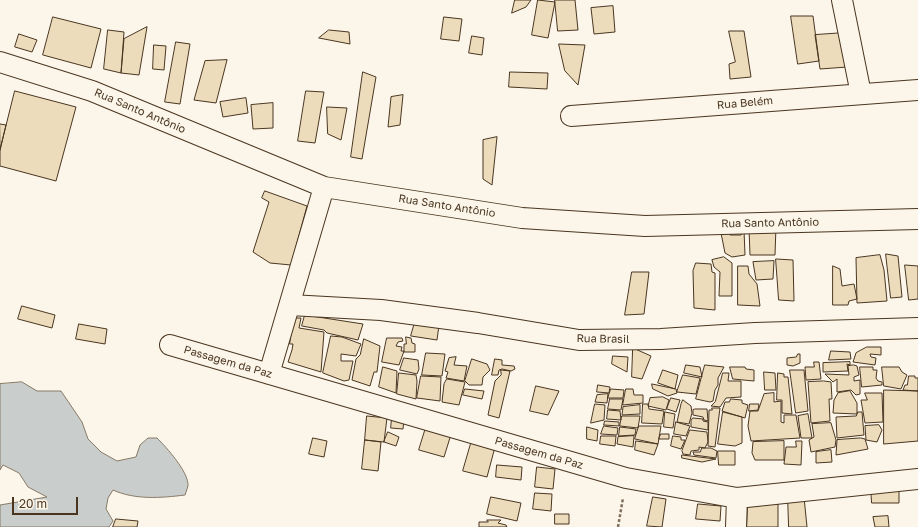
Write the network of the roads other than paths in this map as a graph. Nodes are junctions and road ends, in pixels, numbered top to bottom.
1 (842, 0) edge
2 (0, 62) edge
3 (918, 90) edge
4 (861, 94) junction
5 (571, 116) dead end
6 (324, 187) junction
7 (918, 219) edge
8 (290, 305) junction
9 (918, 328) edge
10 (170, 345) dead end
11 (269, 374) junction
12 (918, 478) edge
13 (737, 498) junction
14 (736, 527) edge

1 - 4 street
2 - 6 street, Rua Santo Antônio
3 - 4 street, Rua Belém
4 - 5 street, Rua Belém
6 - 7 street, Rua Santo Antônio
6 - 8 street
8 - 9 street, Rua Brasil
8 - 11 street
10 - 11 street, Passagem da Paz
11 - 13 street, Passagem da Paz
12 - 13 street, Passagem da Paz
13 - 14 street

